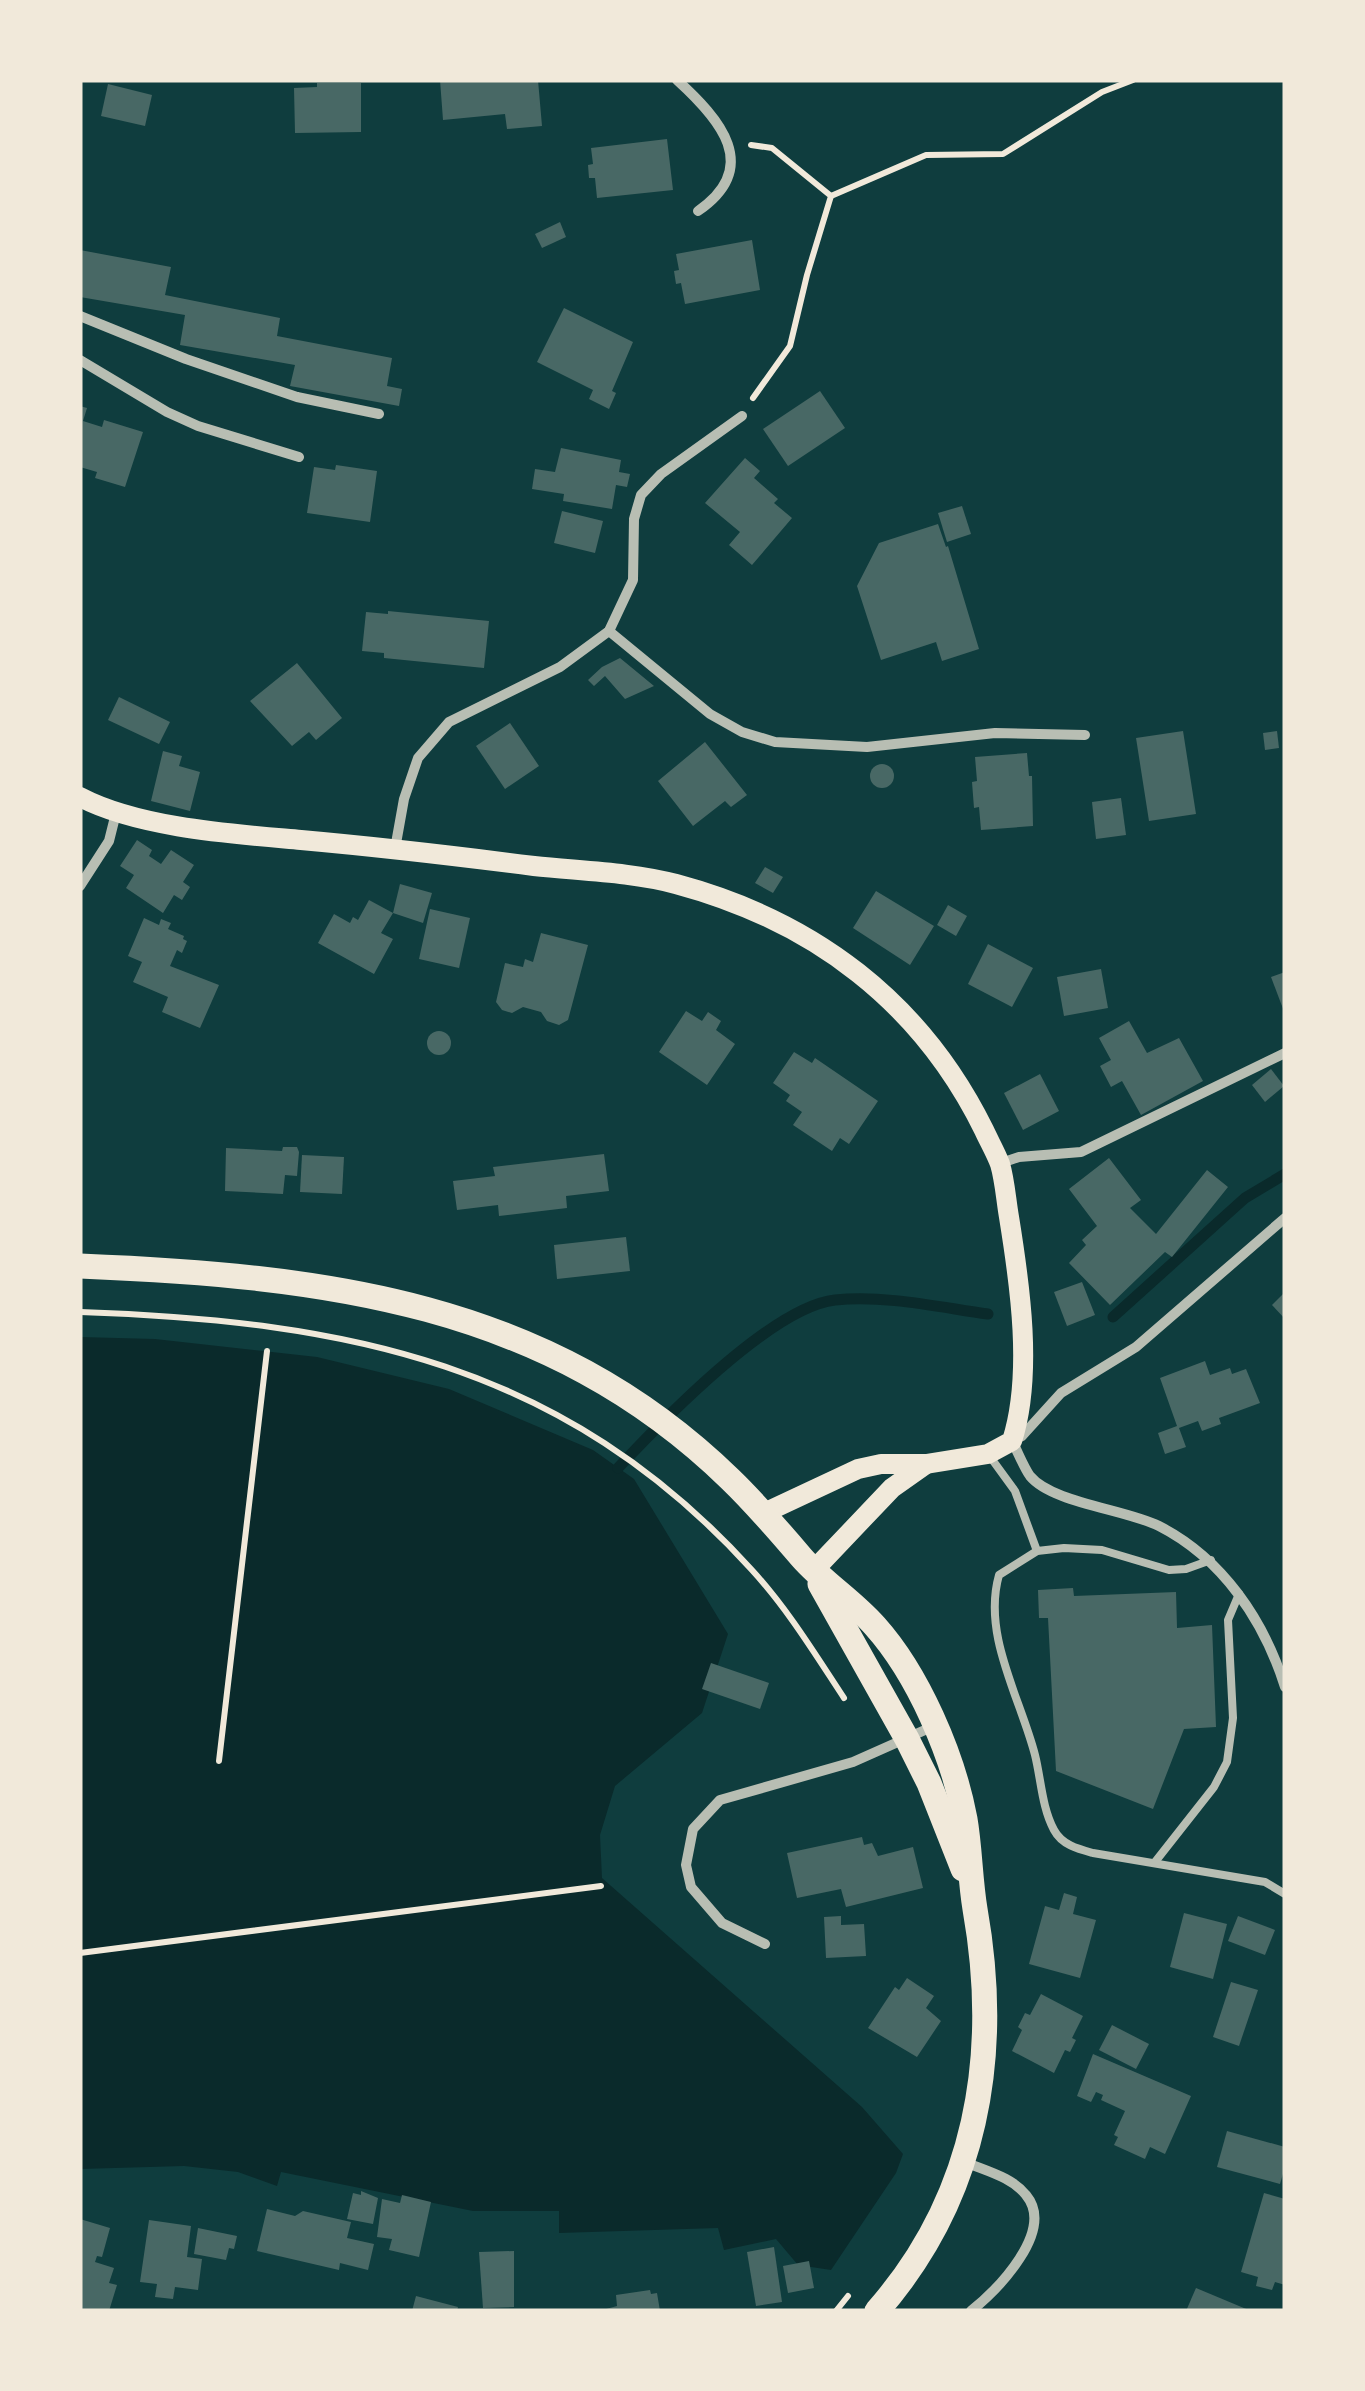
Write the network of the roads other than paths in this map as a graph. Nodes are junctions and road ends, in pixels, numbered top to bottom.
1 (677, 80) edge
2 (698, 210) dead end
3 (80, 316) edge
4 (80, 360) edge
5 (379, 414) dead end
6 (742, 416) road end
7 (298, 457) dead end
8 (609, 631) junction
9 (1085, 734) dead end
10 (80, 797) edge
11 (116, 813) junction
12 (396, 848) junction
13 (80, 886) edge
14 (1285, 1054) edge
15 (1000, 1163) junction
16 (1285, 1218) edge
17 (80, 1266) edge
18 (1012, 1441) junction
19 (988, 1454) junction
20 (926, 1464) junction
21 (764, 1513) junction
22 (1037, 1551) junction
23 (1211, 1560) junction
24 (813, 1570) junction
25 (1239, 1594) junction
26 (1285, 1686) edge
27 (935, 1726) junction
28 (907, 1739) junction
29 (1155, 1862) junction
30 (971, 1886) junction
31 (1285, 1894) edge
32 (765, 1944) dead end
33 (965, 2162) junction
34 (877, 2311) edge
35 (971, 2311) edge

1 - 2 street
3 - 5 street
4 - 7 street
6 - 8 street
8 - 9 street
8 - 12 street
10 - 11 main road
11 - 12 main road
11 - 13 street
12 - 15 main road
14 - 15 street
15 - 18 main road
16 - 18 street
17 - 21 main road
18 - 19 main road
18 - 23 street
19 - 20 main road
19 - 22 lane
20 - 21 main road
20 - 24 main road
21 - 24 main road
22 - 23 lane
22 - 29 lane
23 - 25 street
24 - 27 main road
24 - 28 main road
25 - 26 street
25 - 29 lane
27 - 28 street
27 - 30 main road
28 - 30 main road
28 - 32 street
29 - 31 lane
30 - 33 main road
33 - 34 main road
33 - 35 street

